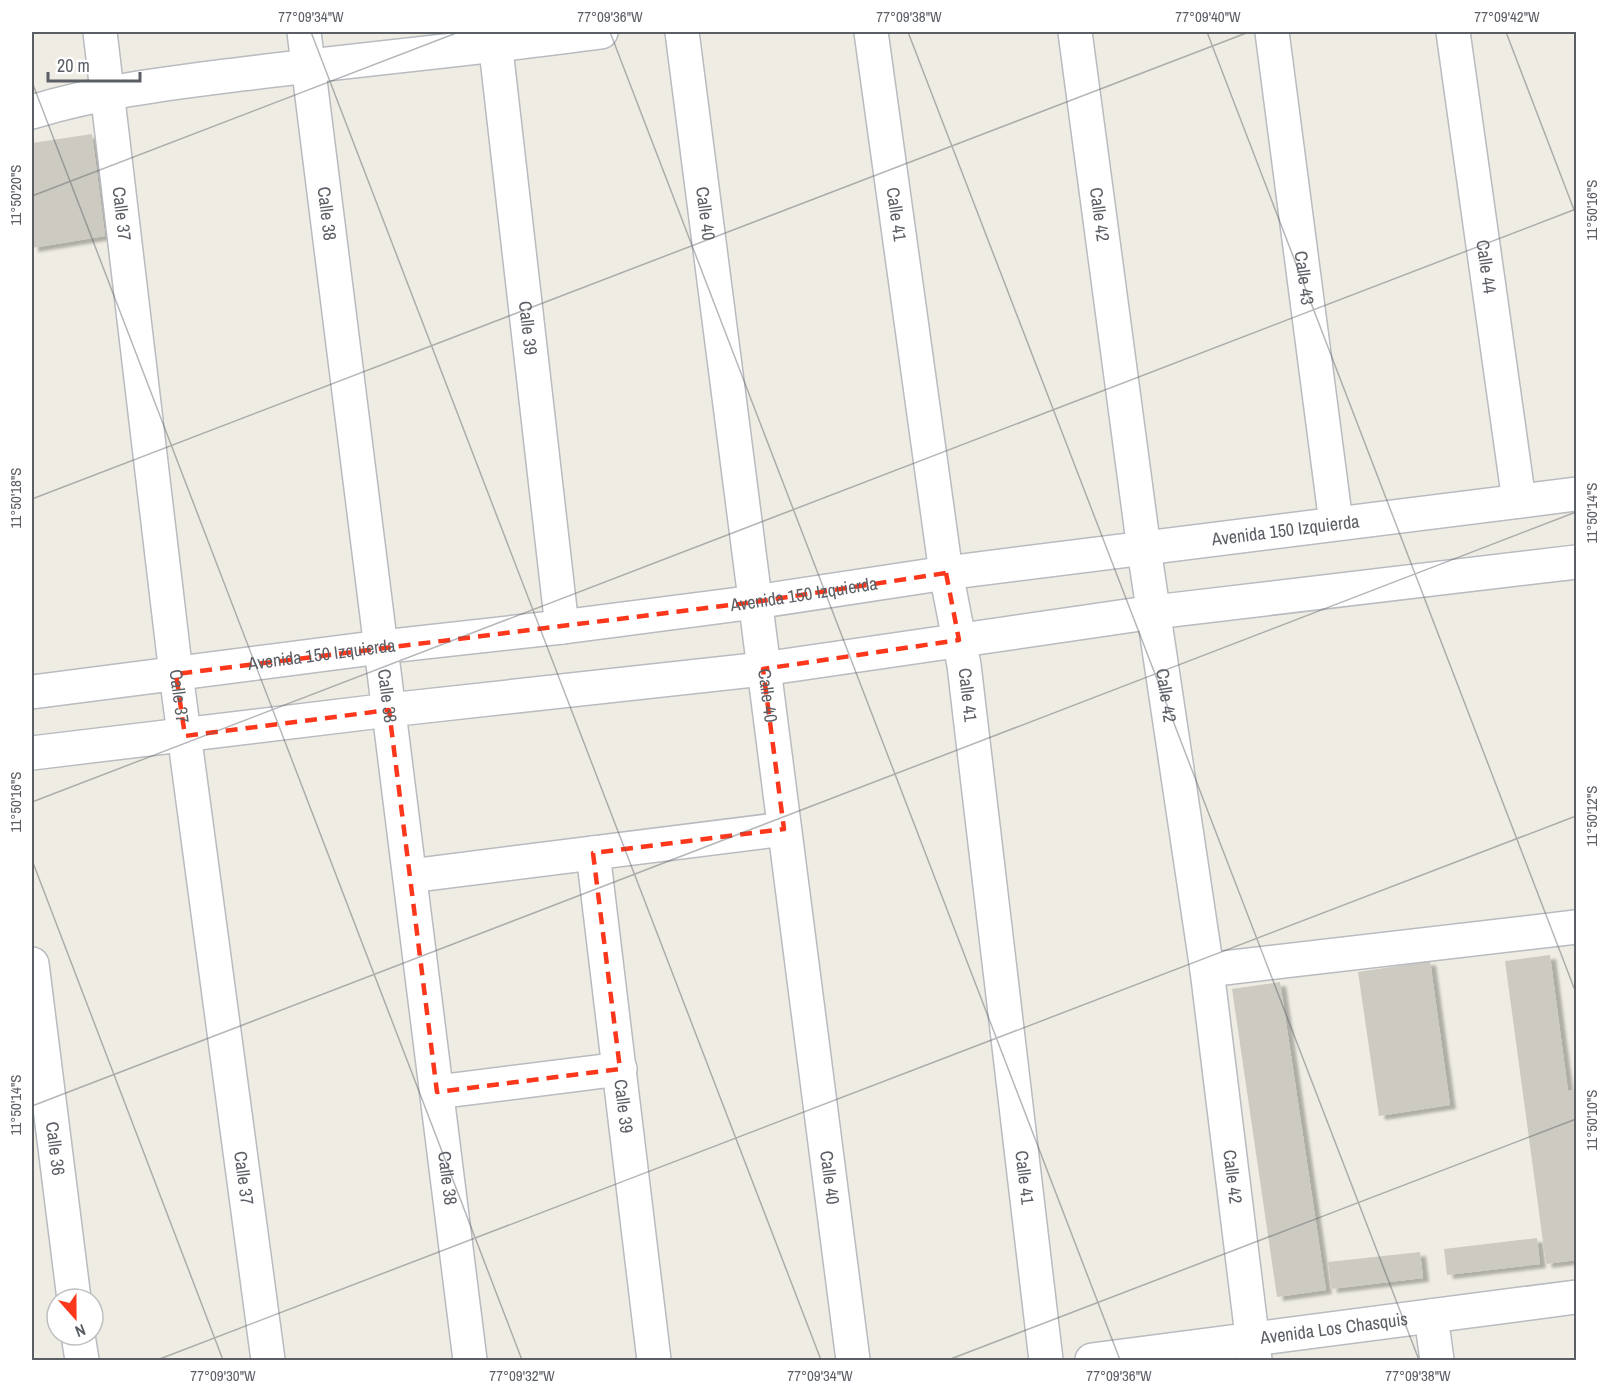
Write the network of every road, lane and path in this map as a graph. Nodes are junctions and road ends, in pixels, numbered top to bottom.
1 (100, 32) edge
2 (304, 32) edge
3 (601, 32) edge
4 (682, 32) edge
5 (871, 32) edge
6 (1075, 32) edge
7 (1272, 32) edge
8 (1453, 32) edge
9 (494, 39) edge
10 (309, 66) junction
11 (109, 91) junction
12 (32, 112) edge
13 (1576, 494) edge
14 (1519, 501) junction
15 (1336, 523) junction
16 (1144, 549) junction
17 (1576, 562) edge
18 (946, 573) junction
19 (755, 602) junction
20 (1154, 612) junction
21 (562, 627) junction
22 (959, 640) junction
23 (381, 647) junction
24 (763, 669) junction
25 (176, 674) junction
26 (32, 692) edge
27 (389, 710) junction
28 (185, 735) junction
29 (32, 753) edge
30 (784, 830) junction
31 (593, 853) junction
32 (410, 876) junction
33 (1576, 927) edge
34 (32, 964) edge
35 (1207, 970) junction
36 (620, 1069) junction
37 (437, 1092) junction
38 (72, 1287) edge
39 (1576, 1297) edge
40 (1431, 1316) junction
41 (1254, 1350) edge
42 (268, 1360) edge
43 (470, 1360) edge
44 (654, 1360) edge
45 (853, 1360) edge
46 (1046, 1360) edge
47 (1092, 1360) edge
48 (1437, 1360) edge

1 - 11 street, Calle 37
2 - 10 street, Calle 38
3 - 9 street
4 - 19 street, Calle 40
5 - 18 street, Calle 41
6 - 16 street, Calle 42
7 - 15 street, Calle 43
8 - 14 street, Calle 44
9 - 10 street
9 - 21 street, Calle 39
10 - 11 street
10 - 23 street, Calle 38
11 - 12 street
11 - 25 street, Calle 37
13 - 14 street, Avenida 150 Izquierda
14 - 15 street, Avenida 150 Izquierda
15 - 16 street, Avenida 150 Izquierda
16 - 18 street, Avenida 150 Izquierda
16 - 20 street, Calle 42
17 - 20 street
18 - 19 street, Avenida 150 Izquierda
18 - 22 street, Calle 41
19 - 21 street, Avenida 150 Izquierda
19 - 24 street, Calle 40
20 - 22 street
20 - 35 street, Calle 42
21 - 23 street, Avenida 150 Izquierda
22 - 24 street
22 - 46 street, Calle 41
23 - 25 street, Avenida 150 Izquierda
23 - 27 street, Calle 38
24 - 27 street
24 - 30 street, Calle 40
25 - 26 street, Avenida 150 Izquierda
25 - 28 street, Calle 37
27 - 28 street
27 - 32 street, Calle 38
28 - 29 street
28 - 42 street, Calle 37
30 - 31 street
30 - 45 street, Calle 40
31 - 32 street
31 - 36 street, Calle 39
32 - 37 street, Calle 38
33 - 35 street
34 - 38 street, Calle 36
35 - 41 street, Calle 42
36 - 37 street
36 - 44 street, Calle 39
37 - 43 street, Calle 38
39 - 40 street, Avenida Los Chasquis
40 - 41 street, Avenida Los Chasquis
40 - 48 street
41 - 47 street, Avenida Los Chasquis

